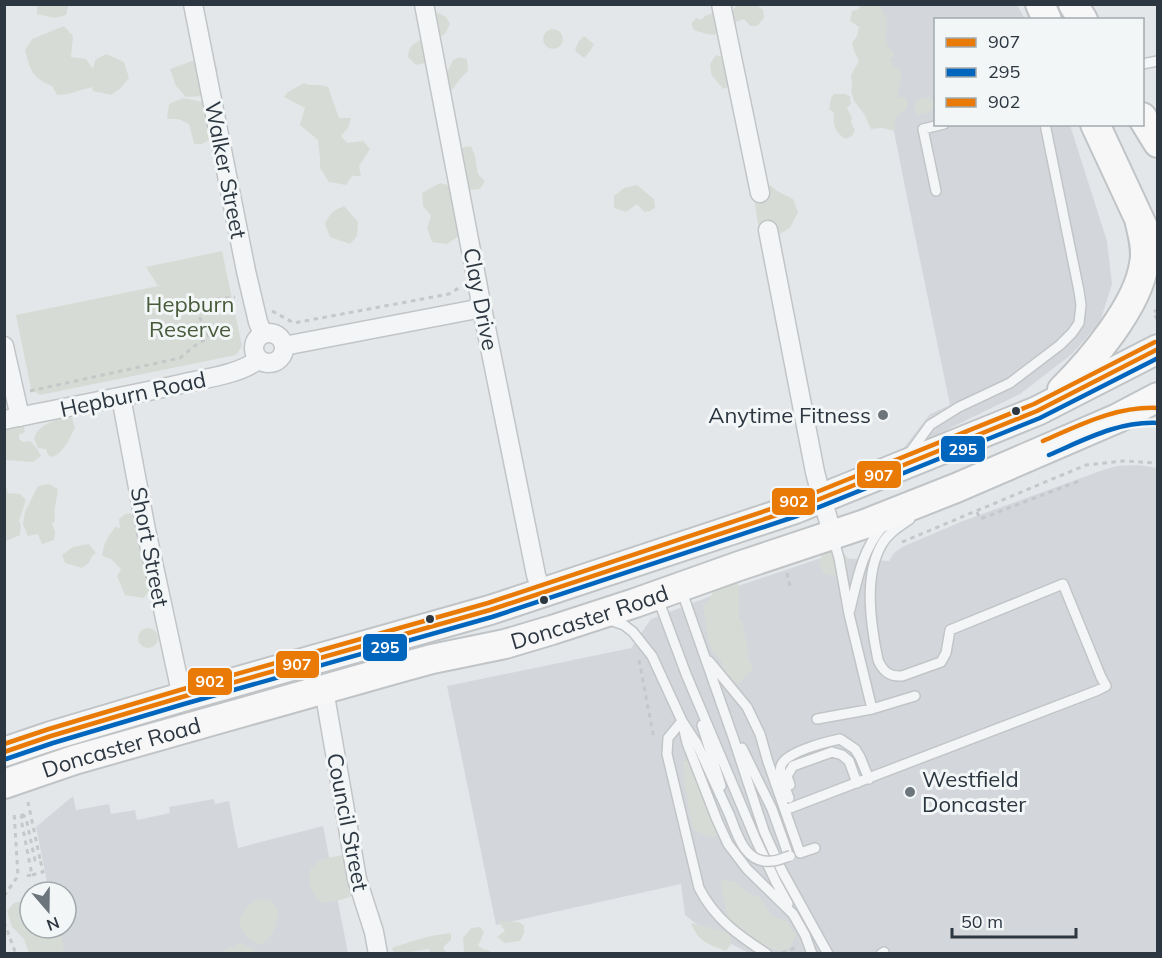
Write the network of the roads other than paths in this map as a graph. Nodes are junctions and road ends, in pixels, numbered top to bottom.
1 (193, 4) edge
2 (424, 4) edge
3 (721, 4) edge
4 (1040, 4) edge
5 (1073, 4) edge
6 (1046, 18) edge
7 (1082, 18) edge
8 (936, 126) edge
9 (1045, 126) edge
10 (1096, 126) edge
11 (936, 191) dead end
12 (760, 193) dead end
13 (1140, 223) junction
14 (768, 230) dead end
15 (1158, 256) edge
16 (482, 308) junction
17 (263, 334) junction
18 (4, 346) edge
19 (284, 346) junction
20 (1158, 349) edge
21 (258, 359) junction
22 (1158, 397) edge
23 (121, 398) junction
24 (1037, 411) junction
25 (1158, 416) edge
26 (1118, 418) junction
27 (12, 419) edge
28 (900, 467) junction
29 (956, 488) junction
30 (822, 500) junction
31 (897, 512) junction
32 (833, 535) junction
33 (657, 555) junction
34 (668, 591) junction
35 (542, 593) junction
36 (849, 614) junction
37 (590, 618) junction
38 (705, 656) junction
39 (315, 659) junction
40 (686, 674) junction
41 (324, 690) junction
42 (915, 696) dead end
43 (182, 697) junction
44 (872, 709) junction
45 (817, 719) dead end
46 (682, 720) junction
47 (733, 737) junction
48 (702, 742) junction
49 (4, 752) edge
50 (869, 779) junction
51 (857, 783) junction
52 (4, 784) edge
53 (785, 810) junction
54 (815, 848) dead end
55 (793, 914) junction
56 (378, 954) edge
57 (767, 954) edge
58 (812, 954) edge
59 (828, 954) edge

1 - 17 street, Walker Street
2 - 16 street, Clay Drive
3 - 12 street
4 - 6 main road
5 - 7 main road
8 - 11 lane
9 - 28 lane
10 - 13 main road
13 - 15 main road
13 - 24 main road
14 - 30 street
16 - 19 street
16 - 35 street, Clay Drive
17 - 19 street
17 - 21 street
18 - 27 street
19 - 21 street
20 - 24 main road, Doncaster Road
21 - 23 street, Hepburn Road
22 - 26 main road, Doncaster Road
23 - 27 street, Hepburn Road
23 - 43 street, Short Street
24 - 28 main road, Doncaster Road
25 - 26 main road
26 - 29 main road, Doncaster Road
28 - 30 main road, Doncaster Road
29 - 31 main road, Doncaster Road
29 - 50 lane
30 - 32 street
30 - 33 main road, Doncaster Road
31 - 32 main road, Doncaster Road
31 - 36 lane
32 - 34 main road, Doncaster Road
32 - 36 lane
33 - 34 main road
33 - 35 main road, Doncaster Road
34 - 37 main road, Doncaster Road
34 - 38 lane
34 - 40 lane
35 - 39 main road, Doncaster Road
36 - 44 lane
37 - 41 main road, Doncaster Road
37 - 46 lane
38 - 47 lane
38 - 53 lane
39 - 41 main road
39 - 43 main road, Doncaster Road
40 - 48 lane
40 - 55 lane
41 - 52 main road, Doncaster Road
41 - 56 street, Council Street
42 - 44 lane
43 - 49 main road, Doncaster Road
44 - 45 lane
46 - 48 lane
46 - 55 lane
46 - 57 lane
47 - 48 lane, bridge
47 - 59 lane
50 - 51 lane
50 - 51 lane
51 - 53 lane
53 - 54 lane
55 - 58 lane

